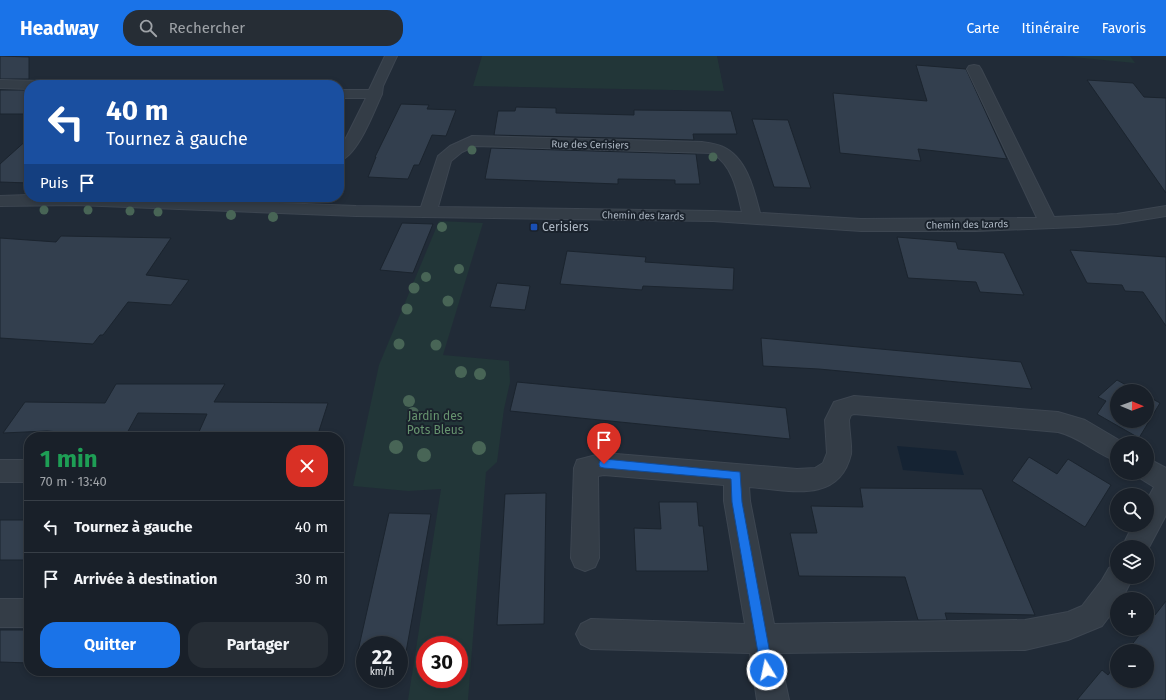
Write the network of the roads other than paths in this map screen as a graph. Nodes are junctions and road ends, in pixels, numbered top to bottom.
1 (391, 56) edge
2 (974, 69) dead end
3 (0, 84) edge
4 (24, 85) edge
5 (344, 94) edge
6 (375, 94) junction
7 (344, 150) edge
8 (0, 201) edge
9 (24, 201) edge
10 (237, 202) edge
11 (318, 203) edge
12 (428, 211) junction
13 (1166, 211) edge
14 (752, 218) junction
15 (1048, 223) junction
16 (1110, 447) edge
17 (0, 470) edge
18 (24, 471) edge
19 (1154, 473) edge
20 (736, 475) junction
21 (1166, 481) edge
22 (1166, 490) edge
23 (1139, 540) edge
24 (585, 558) dead end
25 (1115, 584) edge
26 (24, 613) edge
27 (0, 614) edge
28 (591, 634) dead end
29 (761, 639) junction
30 (772, 700) edge

1 - 6 street
2 - 15 street
3 - 4 street
5 - 6 street
6 - 7 street
8 - 9 street, Chemin des Izards
10 - 11 street, Chemin des Izards
11 - 12 street, Chemin des Izards
12 - 14 street, Chemin des Izards
12 - 14 street, Rue des Cerisiers
13 - 15 street, Chemin des Izards
14 - 15 street, Chemin des Izards
16 - 20 street
17 - 18 street
19 - 21 street
20 - 24 street
20 - 29 street
22 - 23 street
25 - 29 street
26 - 27 street
28 - 29 street
29 - 30 street

